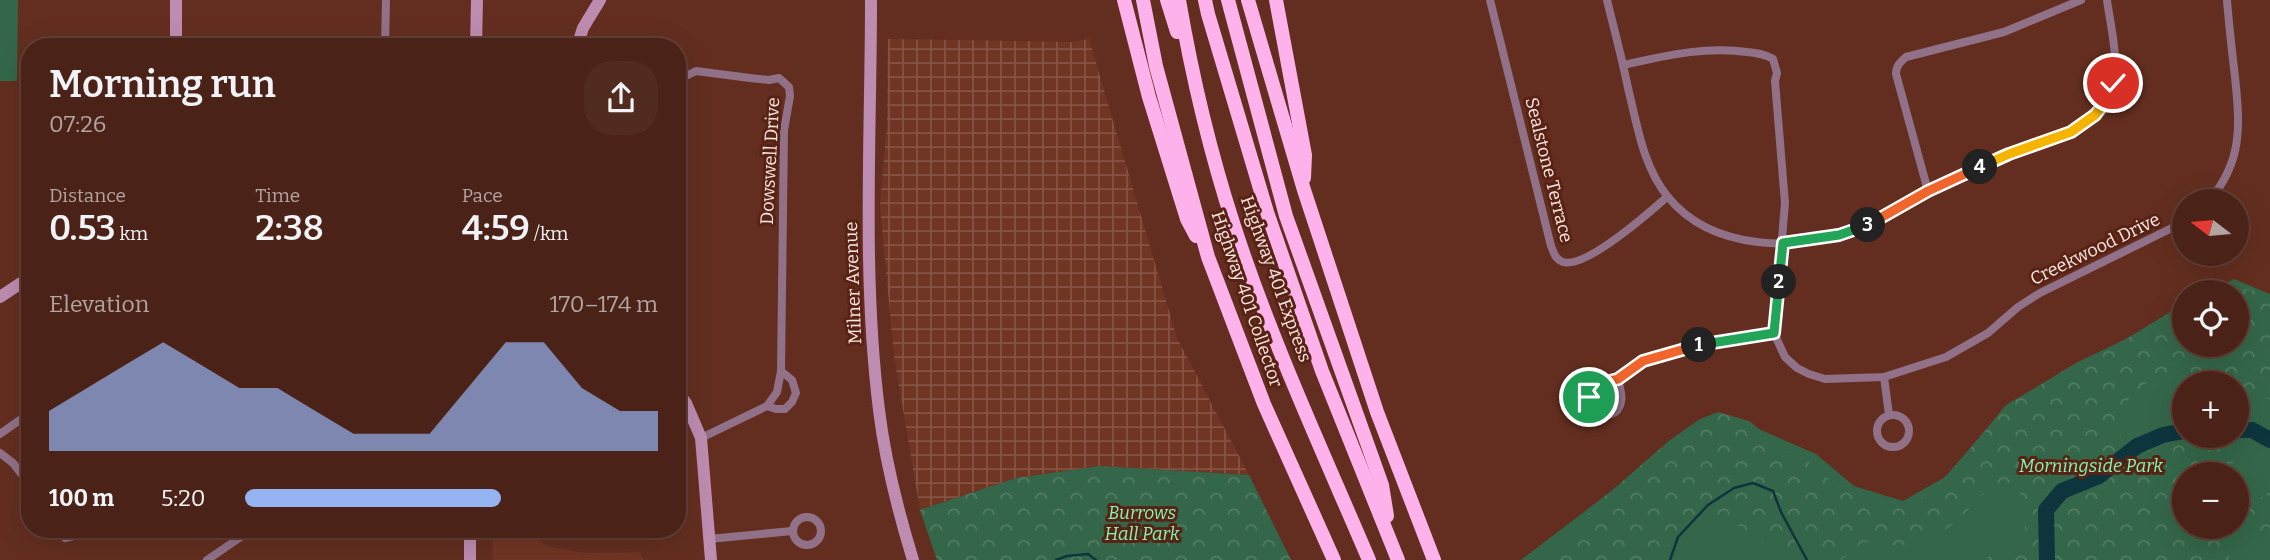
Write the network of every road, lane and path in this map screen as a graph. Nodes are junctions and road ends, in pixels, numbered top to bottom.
1 (176, 0) edge
2 (386, 0) edge
3 (477, 0) edge
4 (600, 0) edge
5 (871, 0) edge
6 (1125, 0) edge
7 (1143, 0) edge
8 (1167, 0) edge
9 (1179, 0) edge
10 (1205, 0) edge
11 (1228, 0) edge
12 (1248, 0) edge
13 (1276, 0) edge
14 (1490, 0) edge
15 (1607, 0) edge
16 (2081, 0) edge
17 (2107, 0) edge
18 (2227, 0) edge
19 (176, 38) edge
20 (385, 38) edge
21 (476, 38) edge
22 (580, 38) edge
23 (1623, 65) junction
24 (686, 75) edge
25 (1193, 80) junction
26 (2217, 189) edge
27 (1304, 190) junction
28 (1928, 191) junction
29 (1667, 197) junction
30 (2172, 228) edge
31 (1783, 243) junction
32 (1208, 257) junction
33 (21, 284) edge
34 (0, 297) edge
35 (1774, 333) junction
36 (781, 371) junction
37 (1884, 377) junction
38 (1618, 379) junction
39 (686, 402) edge
40 (767, 406) junction
41 (1889, 415) junction
42 (21, 419) edge
43 (0, 434) edge
44 (701, 438) junction
45 (0, 453) edge
46 (21, 473) edge
47 (792, 531) dead end
48 (240, 538) edge
49 (470, 538) edge
50 (709, 539) junction
51 (1392, 544) junction
52 (210, 559) edge
53 (470, 560) edge
54 (711, 560) edge
55 (913, 560) edge
56 (1334, 560) edge
57 (1369, 560) edge
58 (1398, 560) edge
59 (1434, 560) edge

1 - 19 main road
2 - 20 street
3 - 21 main road
4 - 22 main road
5 - 55 main road, Milner Avenue
6 - 32 highway
7 - 32 highway, Highway 401 Collector
8 - 25 highway
9 - 25 highway, Highway 401 Express
10 - 51 highway, Highway 401 Express
11 - 51 highway
12 - 27 highway
13 - 27 highway
14 - 29 street, Sealstone Terrace
15 - 23 street
16 - 28 street
17 - 28 street
18 - 26 street
23 - 29 street
23 - 31 street
24 - 36 street, Dowswell Drive
25 - 57 highway, Highway 401 Express
27 - 59 highway
28 - 31 street
29 - 31 street
30 - 37 street, Creekwood Drive
31 - 35 street
32 - 56 highway, Highway 401 Collector
33 - 34 main road
35 - 37 street, Creekwood Drive
35 - 38 street
36 - 40 street, Dowswell Drive
36 - 40 street, Dowswell Drive
37 - 41 street
38 - 38 street
39 - 44 main road
40 - 44 street, Dowswell Drive
41 - 41 street
42 - 43 street
44 - 50 main road
45 - 46 street
47 - 50 street
48 - 52 street
49 - 53 main road
50 - 54 main road
51 - 58 highway, Highway 401 Express

